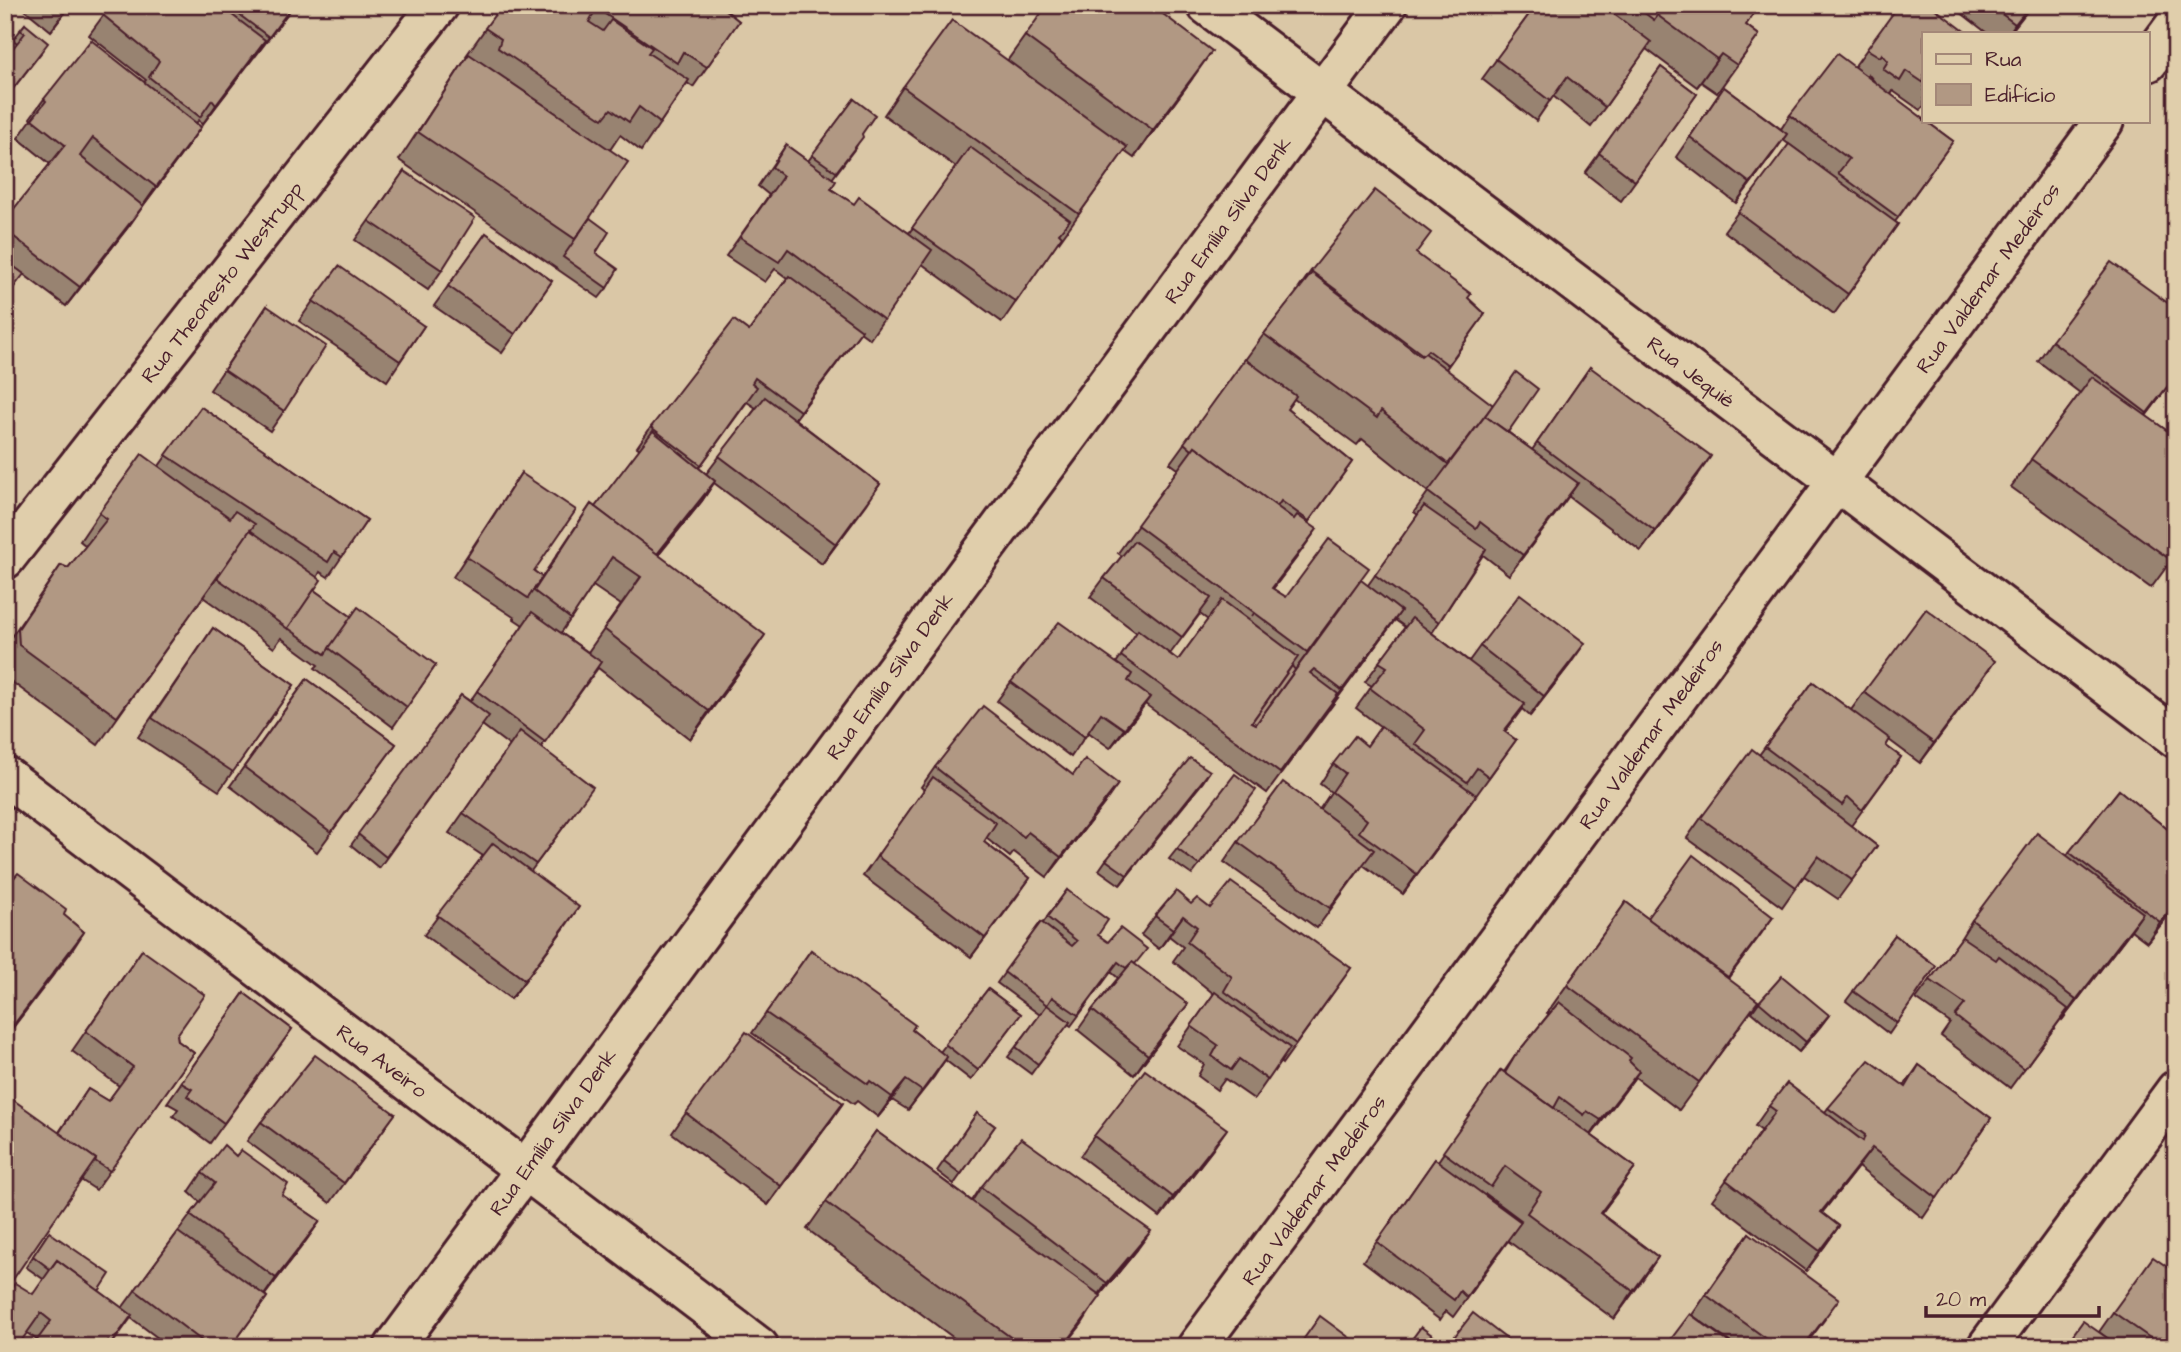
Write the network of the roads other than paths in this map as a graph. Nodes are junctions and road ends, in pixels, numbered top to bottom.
1 (439, 5) edge
2 (1207, 5) edge
3 (1387, 5) edge
4 (2176, 24) edge
5 (2150, 59) edge
6 (1322, 92) junction
7 (2103, 122) edge
8 (1837, 482) junction
9 (5, 559) edge
10 (2176, 738) edge
11 (5, 776) edge
12 (2176, 1090) edge
13 (525, 1170) junction
14 (394, 1347) edge
15 (760, 1347) edge
16 (1197, 1347) edge
17 (1987, 1347) edge

1 - 9 street, Rua Theonesto Westrupp
2 - 6 street, Rua Jequié
3 - 6 street, Rua Emília Silva Denk
4 - 5 street
6 - 8 street, Rua Jequié
6 - 13 street, Rua Emília Silva Denk
7 - 8 street, Rua Valdemar Medeiros
8 - 10 street, Rua Jequié
8 - 16 street, Rua Valdemar Medeiros
11 - 13 street, Rua Aveiro
12 - 17 street
13 - 14 street, Rua Emília Silva Denk
13 - 15 street, Rua Aveiro

